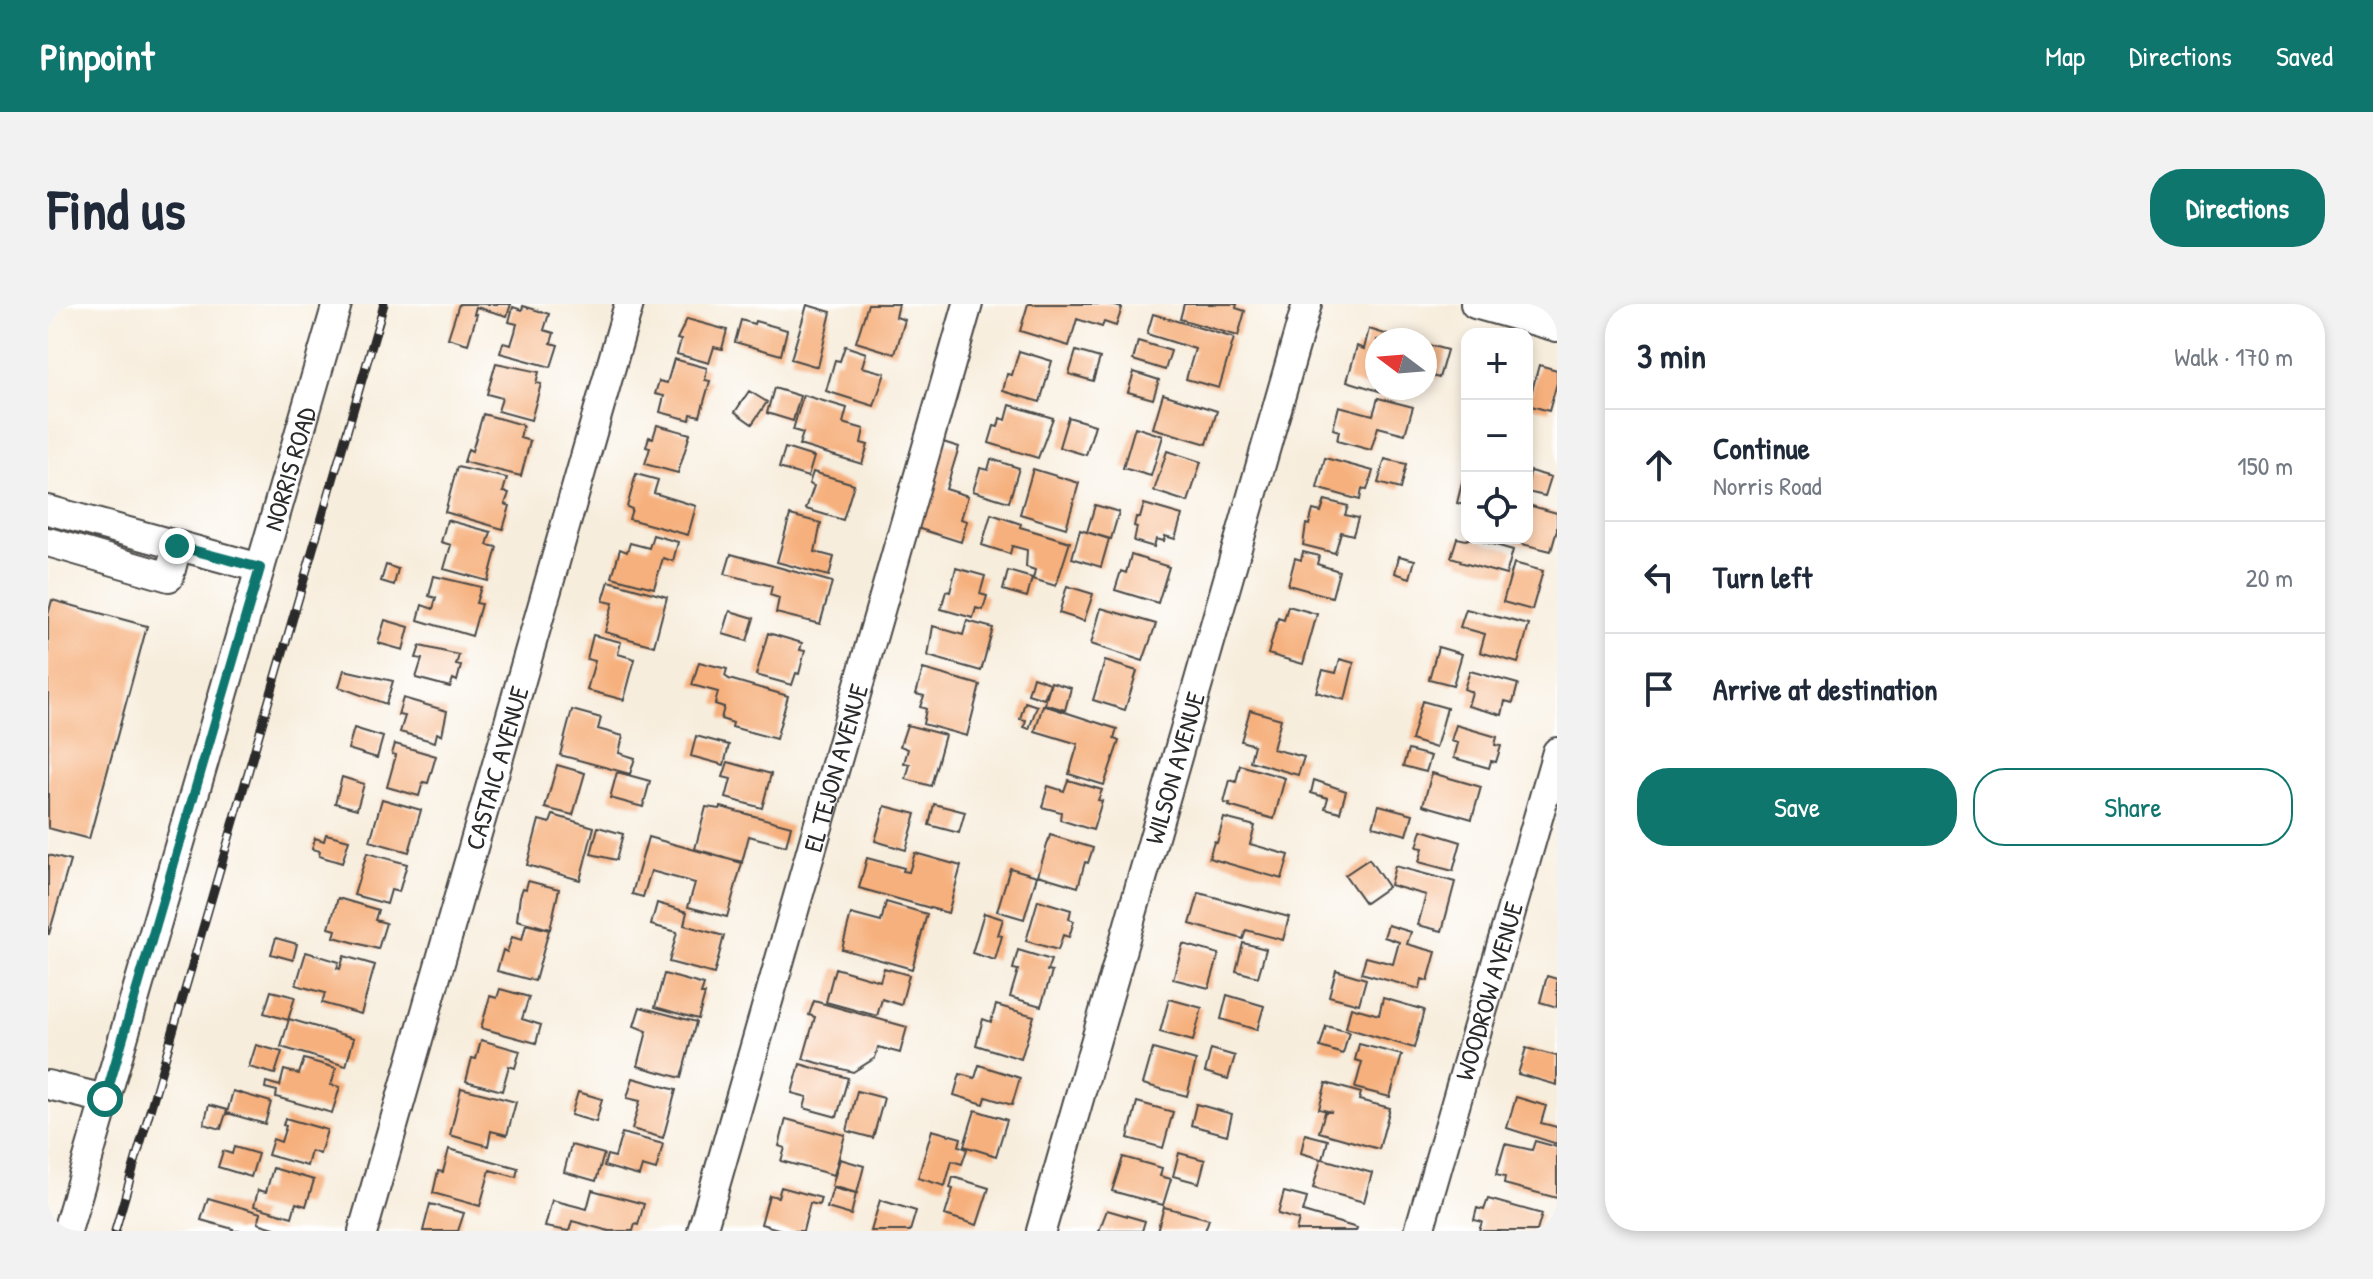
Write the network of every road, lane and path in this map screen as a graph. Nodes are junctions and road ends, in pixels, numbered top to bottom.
1 (337, 304) edge
2 (629, 304) edge
3 (968, 304) edge
4 (1307, 304) edge
5 (1475, 304) edge
6 (1557, 327) edge
7 (48, 510) edge
8 (48, 542) edge
9 (177, 546) junction
10 (260, 568) junction
11 (1557, 752) edge
12 (48, 1085) edge
13 (105, 1099) junction
14 (62, 1215) edge
15 (363, 1231) edge
16 (702, 1231) edge
17 (1041, 1231) edge
18 (1419, 1231) edge

1 - 10 street, NORRIS ROAD
2 - 15 street, CASTAIC AVENUE
3 - 16 street, EL TEJON AVENUE
4 - 17 street, WILSON AVENUE
5 - 6 street
7 - 9 street
8 - 9 street
9 - 10 street
10 - 13 street, NORRIS ROAD
11 - 18 street, WOODROW AVENUE
12 - 13 street
13 - 14 street, NORRIS ROAD

